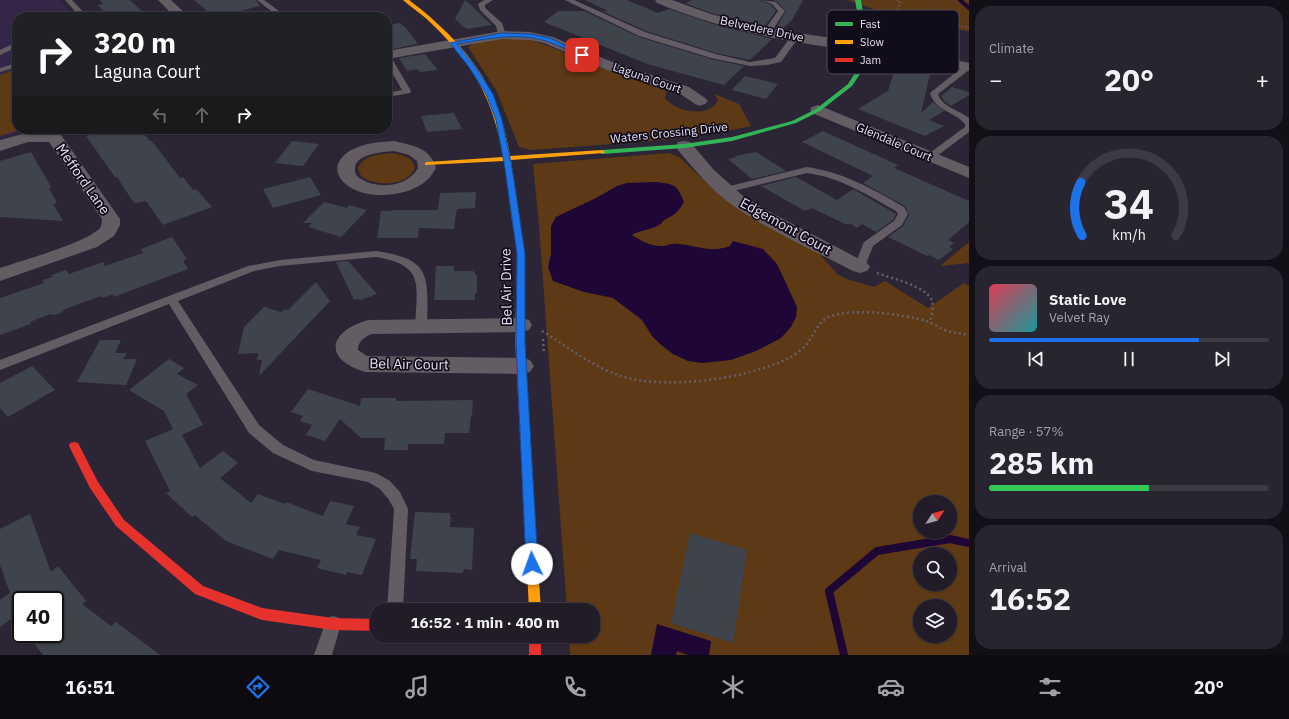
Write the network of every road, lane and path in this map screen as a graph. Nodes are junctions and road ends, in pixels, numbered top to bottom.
1 (68, 0) edge
2 (164, 0) edge
3 (260, 0) edge
4 (406, 0) edge
5 (490, 0) edge
6 (568, 0) edge
7 (661, 0) edge
8 (764, 0) edge
9 (858, 0) edge
10 (897, 0) edge
11 (860, 10) edge
12 (900, 10) edge
13 (79, 12) edge
14 (174, 12) edge
15 (276, 12) edge
16 (959, 26) edge
17 (969, 28) edge
18 (767, 32) junction
19 (502, 35) junction
20 (795, 37) junction
21 (827, 42) edge
22 (453, 43) junction
23 (12, 47) edge
24 (0, 53) edge
25 (392, 55) edge
26 (392, 65) edge
27 (12, 66) edge
28 (968, 67) edge
29 (0, 70) edge
30 (857, 74) edge
31 (959, 74) edge
32 (959, 74) edge
33 (392, 94) edge
34 (700, 101) dead end
35 (818, 110) junction
36 (969, 124) edge
37 (969, 124) edge
38 (0, 146) edge
39 (684, 146) junction
40 (930, 157) junction
41 (507, 159) junction
42 (427, 164) dead end
43 (969, 173) edge
44 (725, 190) junction
45 (860, 267) junction
46 (0, 275) edge
47 (171, 299) junction
48 (930, 323) junction
49 (520, 325) junction
50 (421, 326) junction
51 (542, 331) dead end
52 (969, 335) edge
53 (0, 365) edge
54 (522, 366) junction
55 (74, 446) dead end
56 (396, 603) edge
57 (535, 603) edge
58 (334, 624) junction
59 (370, 625) edge
60 (535, 643) edge
61 (323, 655) edge
62 (535, 655) edge

1 - 13 lane
2 - 14 street
3 - 15 lane
4 - 22 street, Bel Air Drive
5 - 19 lane
6 - 20 lane
7 - 18 street, Belvedere Drive
8 - 18 lane
9 - 11 street, Waters Crossing Drive
10 - 12 path
16 - 17 path
18 - 20 street, Belvedere Drive
19 - 22 street, Laguna Court
19 - 34 street, Laguna Court
20 - 21 street, Belvedere Drive
22 - 25 street, Laguna Court
22 - 41 street, Bel Air Drive
23 - 24 lane
26 - 33 lane
27 - 29 lane
28 - 32 lane
30 - 35 street, Waters Crossing Drive
31 - 37 lane
35 - 39 street, Waters Crossing Drive
35 - 40 street, Glendale Court
36 - 40 lane
38 - 46 street, Mefford Lane
39 - 41 street, Waters Crossing Drive
39 - 44 street, Edgemont Court
40 - 43 street, Glendale Court
41 - 42 street, Waters Crossing Drive
41 - 49 street, Bel Air Drive
44 - 45 street, Edgemont Court
44 - 45 lane
45 - 48 path
47 - 50 lane
47 - 53 lane
47 - 56 lane
48 - 51 path
48 - 52 path
49 - 50 street, Bel Air Court
49 - 54 street, Bel Air Drive
50 - 54 street, Bel Air Court
54 - 57 street, Bel Air Drive
55 - 58 street
58 - 59 street
58 - 61 lane
60 - 62 street

